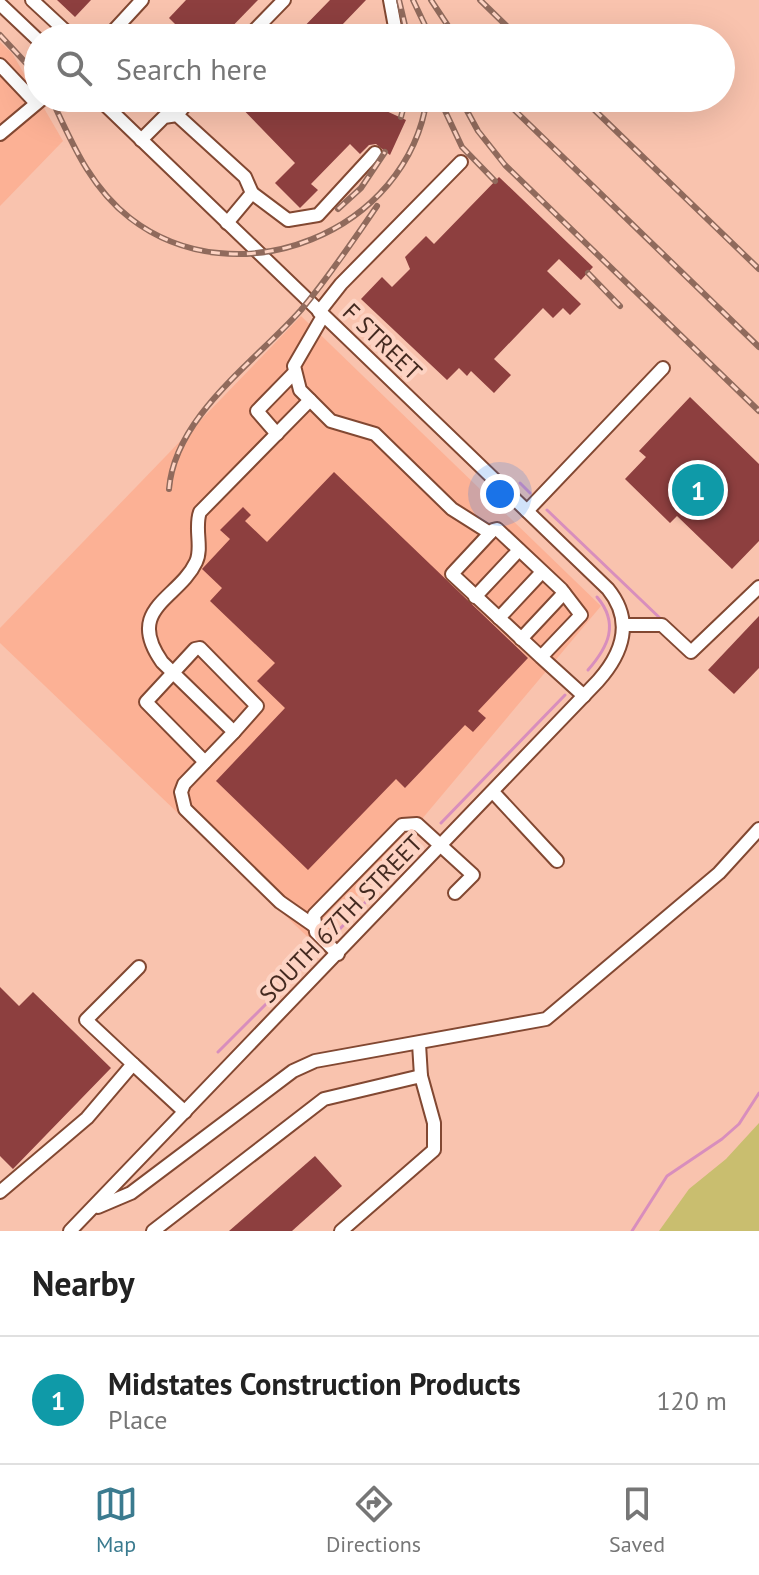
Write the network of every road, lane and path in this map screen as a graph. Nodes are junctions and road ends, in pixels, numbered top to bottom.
1 (32, 0) edge
2 (142, 0) edge
3 (284, 0) edge
4 (390, 0) edge
5 (0, 4) edge
6 (58, 24) edge
7 (120, 24) edge
8 (261, 24) edge
9 (394, 24) edge
10 (24, 27) edge
11 (0, 65) edge
12 (24, 87) edge
13 (26, 112) edge
14 (112, 112) edge
15 (179, 112) edge
16 (177, 115) junction
17 (0, 134) edge
18 (141, 140) junction
19 (375, 153) dead end
20 (461, 162) dead end
21 (252, 193) junction
22 (227, 223) junction
23 (321, 314) junction
24 (663, 368) dead end
25 (295, 372) junction
26 (310, 400) junction
27 (277, 434) junction
28 (527, 511) junction
29 (490, 533) junction
30 (519, 550) junction
31 (542, 572) junction
32 (759, 587) edge
33 (564, 593) junction
34 (475, 597) junction
35 (499, 618) junction
36 (624, 625) junction
37 (521, 639) junction
38 (541, 657) junction
39 (172, 672) junction
40 (584, 696) junction
41 (234, 732) junction
42 (205, 762) junction
43 (493, 792) junction
44 (759, 829) edge
45 (442, 846) junction
46 (557, 861) dead end
47 (455, 893) dead end
48 (313, 925) junction
49 (338, 954) junction
50 (139, 967) dead end
51 (419, 1044) junction
52 (133, 1064) junction
53 (421, 1076) junction
54 (185, 1112) junction
55 (0, 1192) edge
56 (91, 1209) junction
57 (70, 1231) edge
58 (153, 1231) edge
59 (341, 1231) edge

1 - 6 street
2 - 7 street
3 - 8 street
4 - 9 street
5 - 10 street
11 - 12 street
13 - 17 street
14 - 18 street, F STREET
15 - 16 street
16 - 18 street
16 - 21 street
18 - 22 street, F STREET
19 - 21 street
20 - 23 street
21 - 22 street
22 - 23 street, F STREET
23 - 25 street
23 - 28 street, F STREET
24 - 28 street
25 - 26 street
25 - 27 street
26 - 27 street
26 - 29 street
27 - 39 street
28 - 36 street, F STREET
29 - 30 street
29 - 34 street
30 - 31 street
30 - 34 street
31 - 33 street
31 - 35 street
32 - 36 street
33 - 37 street
33 - 38 street
34 - 35 street
35 - 37 street
36 - 40 street, SOUTH 67TH STREET
37 - 38 street
38 - 40 street
39 - 41 street
39 - 41 street
39 - 42 street
40 - 43 street, SOUTH 67TH STREET
41 - 42 street
42 - 48 street
43 - 45 street, SOUTH 67TH STREET
43 - 46 street
44 - 51 street
45 - 47 street
45 - 48 street
45 - 49 street, SOUTH 67TH STREET
48 - 49 street
49 - 54 street, SOUTH 67TH STREET
50 - 52 street
51 - 53 street
51 - 56 street
52 - 54 street
52 - 55 street
53 - 58 street
53 - 59 street
54 - 56 street, SOUTH 67TH STREET
56 - 57 street, SOUTH 67TH STREET

